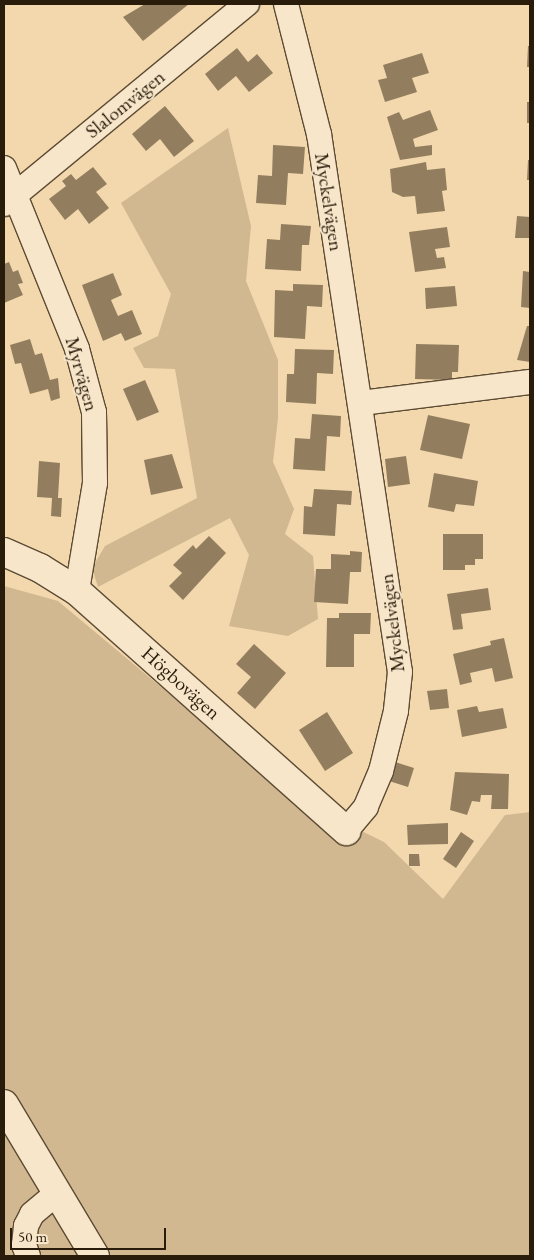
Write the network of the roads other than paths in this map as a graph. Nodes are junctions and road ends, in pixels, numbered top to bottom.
1 (247, 4) edge
2 (286, 4) edge
3 (4, 168) edge
4 (9, 200) edge
5 (530, 382) edge
6 (361, 403) junction
7 (4, 552) edge
8 (77, 591) junction
9 (346, 831) joint
10 (4, 1104) edge
11 (58, 1192) junction
12 (28, 1256) edge
13 (95, 1256) edge

1 - 4 street, Slalomvägen
2 - 6 street, Myckelvägen
3 - 4 street, Myrvägen
4 - 8 street, Myrvägen
5 - 6 street
6 - 9 street, Myckelvägen
7 - 8 street, Högbovägen
8 - 9 street, Högbovägen
10 - 11 street
11 - 12 street
11 - 13 street

